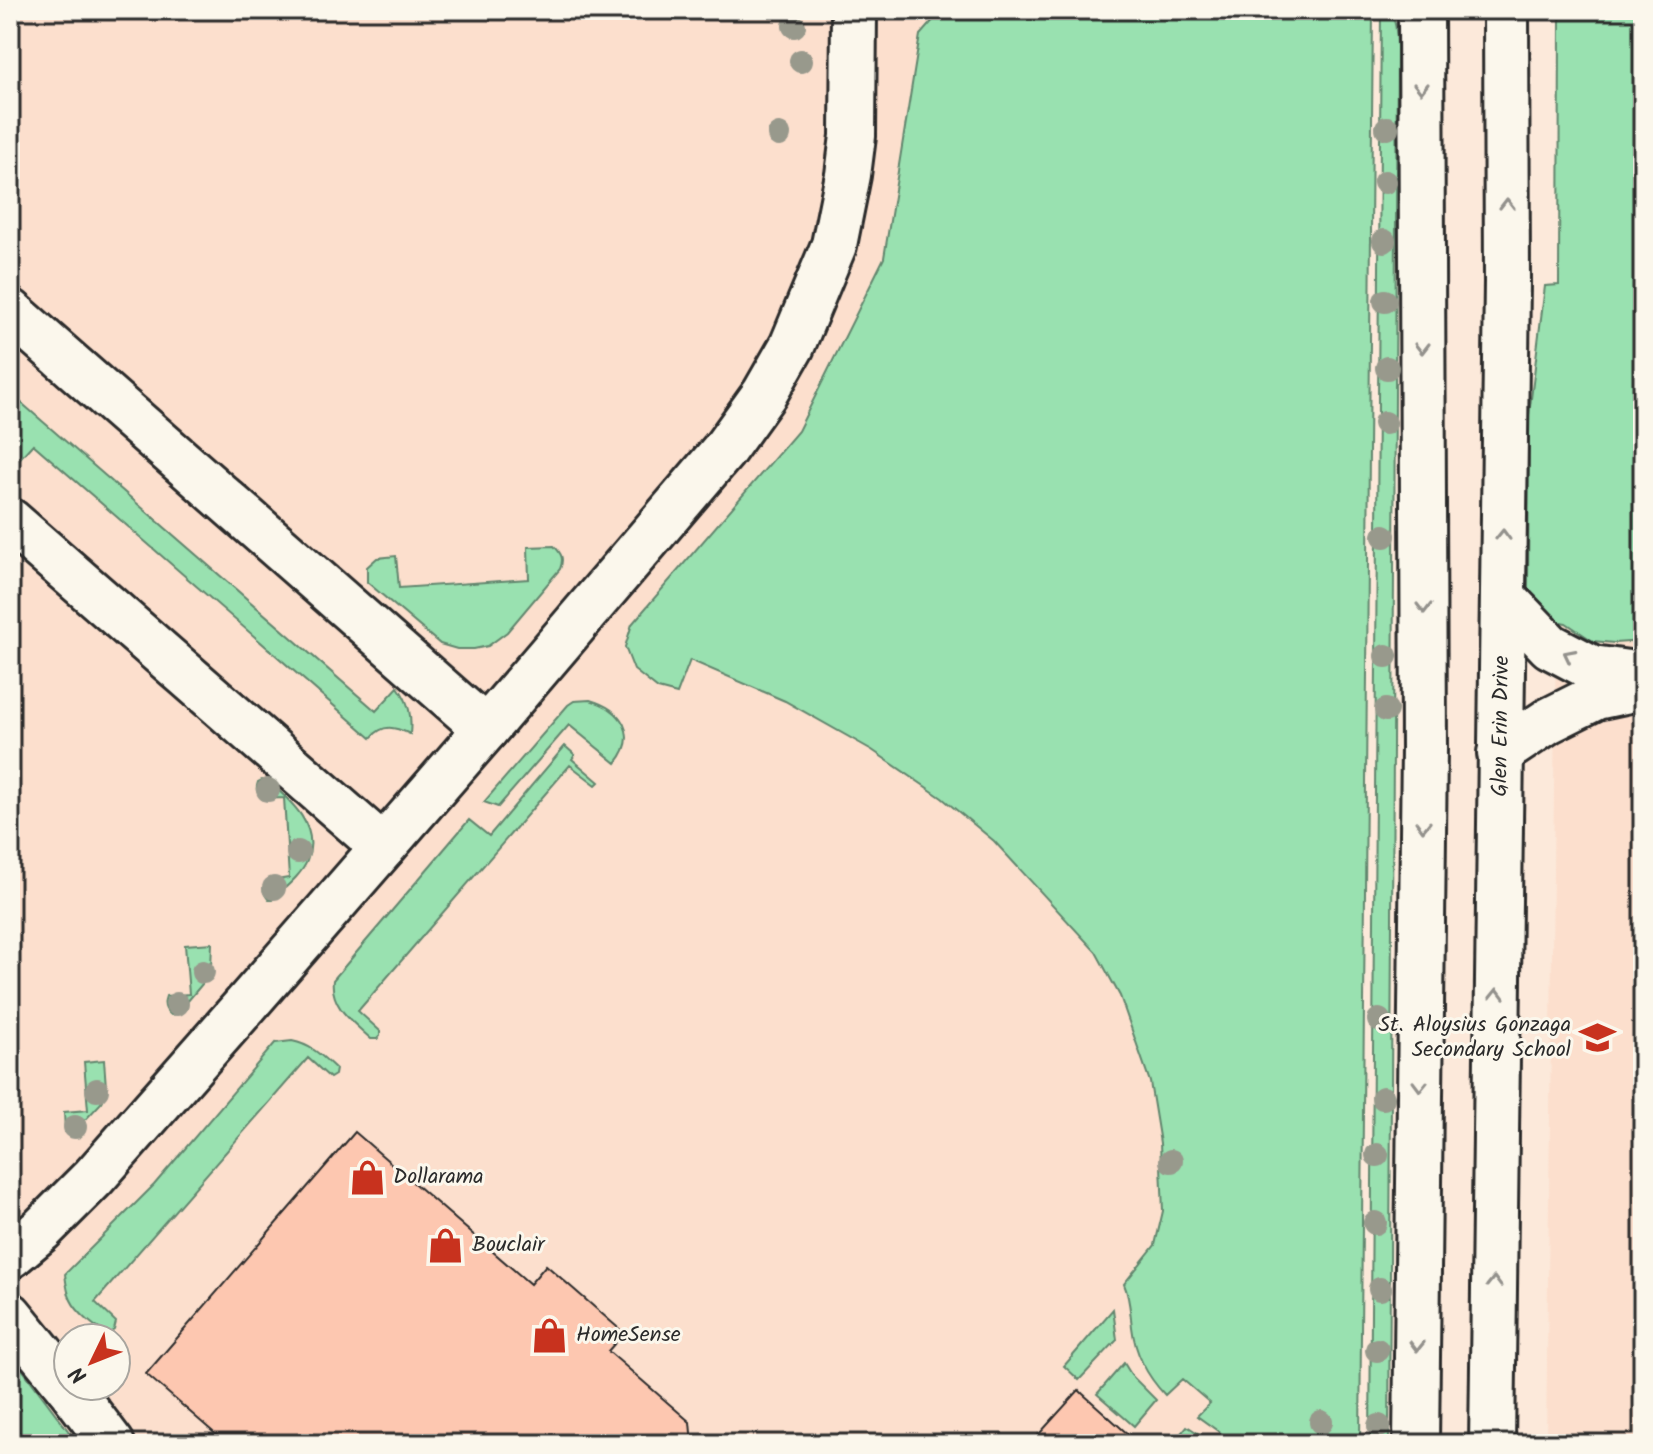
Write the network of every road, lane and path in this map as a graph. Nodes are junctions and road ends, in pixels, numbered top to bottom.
1 (854, 10) edge
2 (1421, 10) edge
3 (1506, 10) edge
4 (10, 311) edge
5 (10, 521) edge
6 (1503, 597) junction
7 (1643, 675) edge
8 (1643, 687) edge
9 (486, 729) junction
10 (1500, 753) junction
11 (383, 847) junction
12 (10, 1256) edge
13 (10, 1315) edge
14 (52, 1366) edge
15 (80, 1402) edge
16 (112, 1444) edge
17 (1416, 1444) edge
18 (1492, 1444) edge

1 - 9 street
2 -> 17 street
6 -> 3 street, Glen Erin Drive
4 - 9 street
5 - 11 street
7 -> 6 street
6 - 10 street, Glen Erin Drive
8 - 10 street
9 - 11 street
18 -> 10 street, Glen Erin Drive
11 - 12 street
13 - 14 street
15 - 16 street

